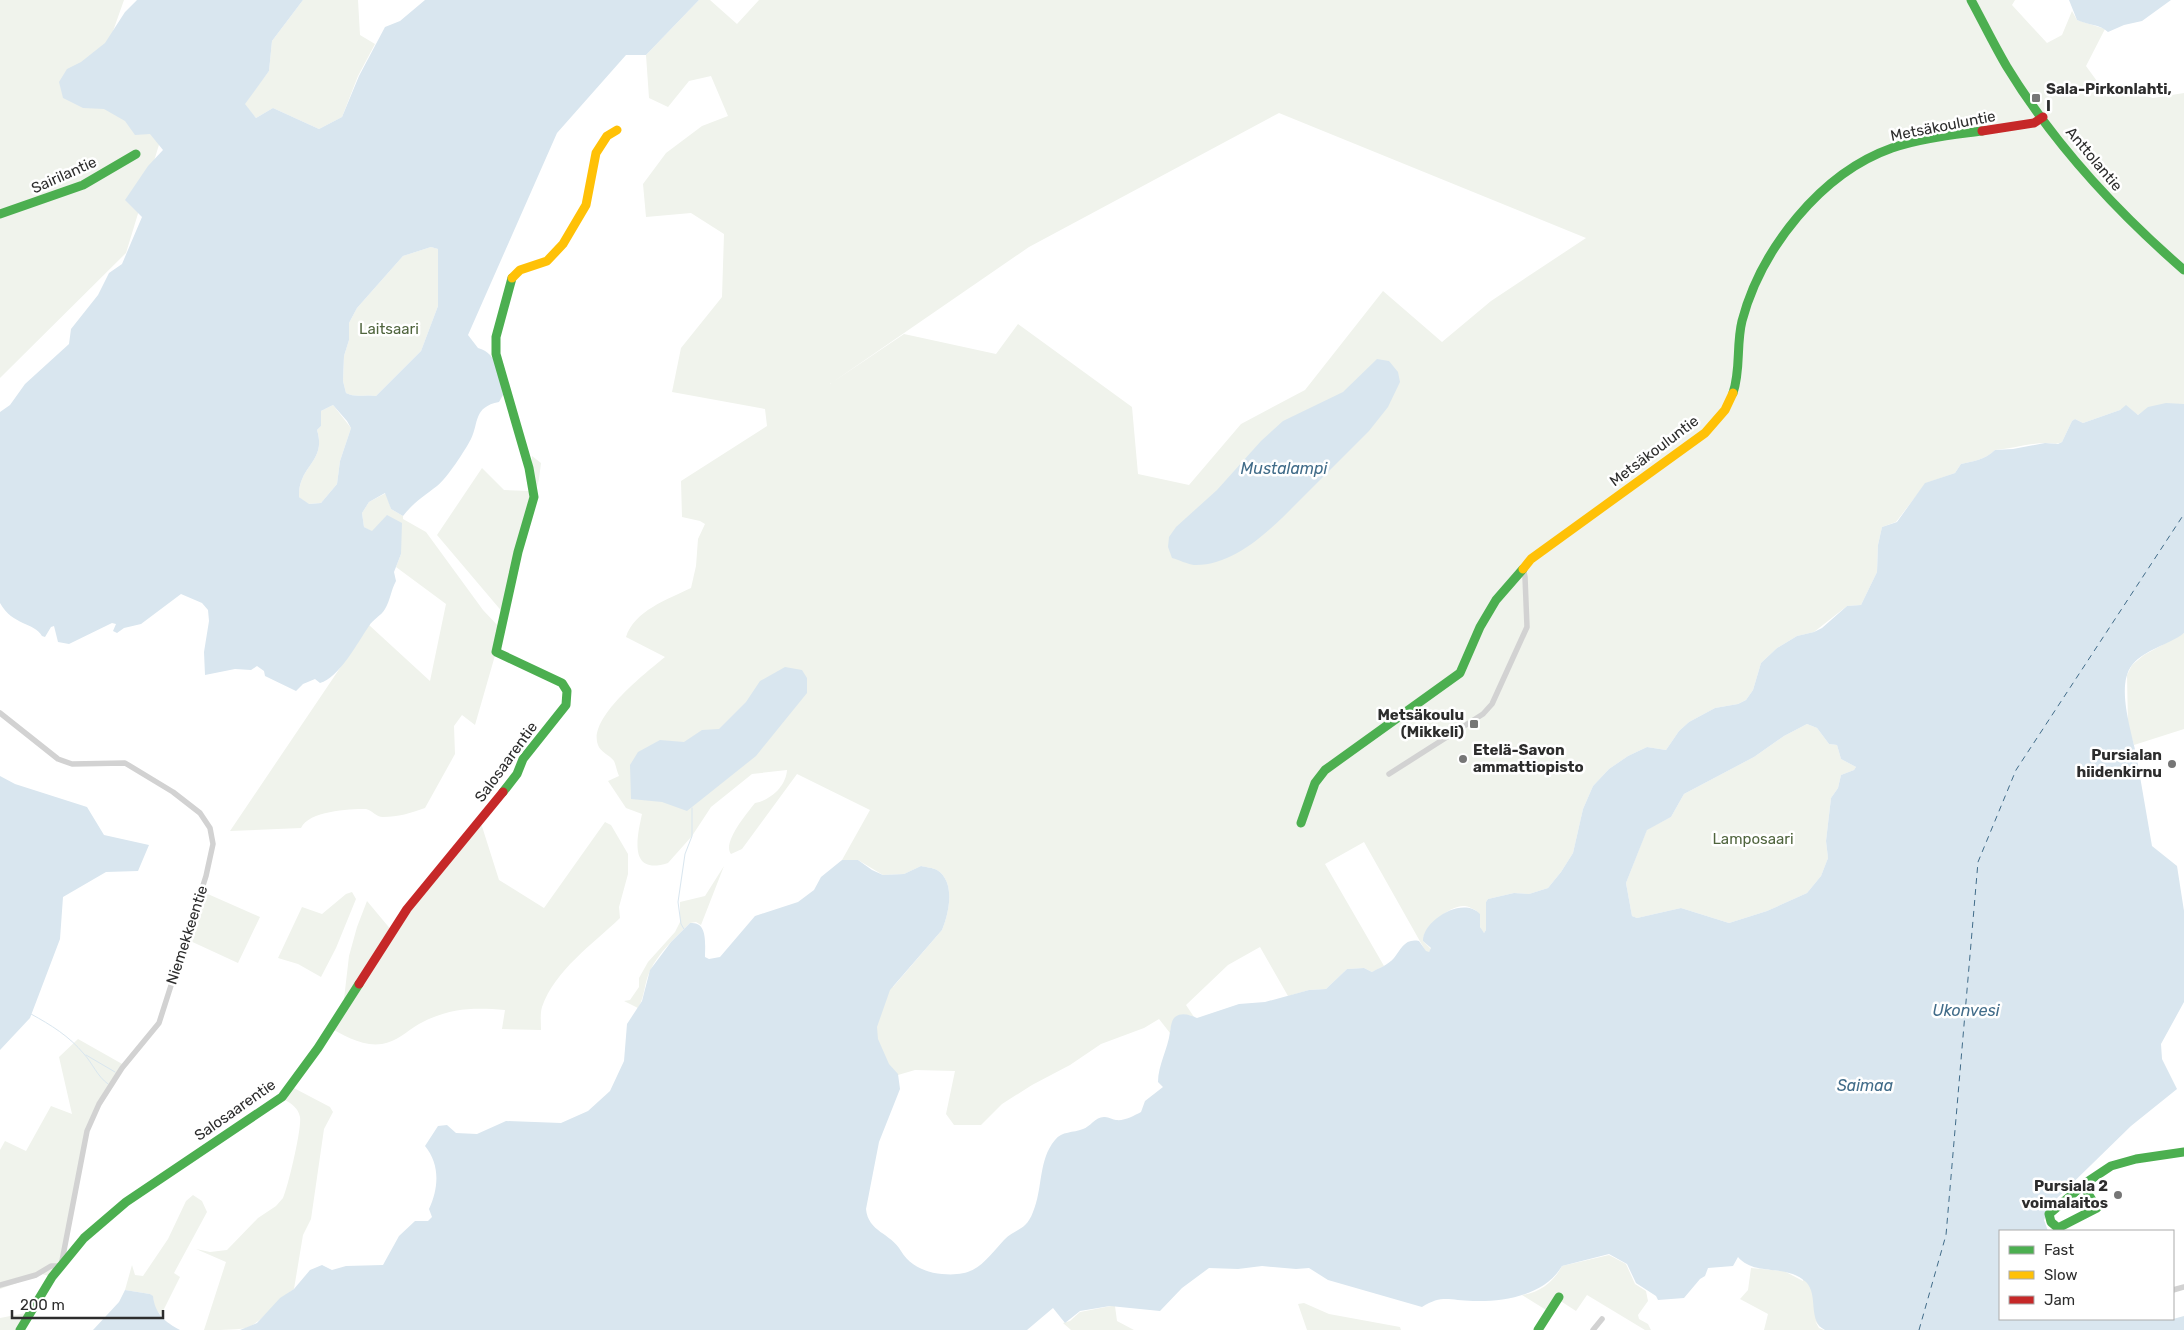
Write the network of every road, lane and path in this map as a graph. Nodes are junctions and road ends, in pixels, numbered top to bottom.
1 (1970, 0) edge
2 (2043, 118) junction
3 (617, 130) dead end
4 (136, 154) dead end
5 (0, 214) edge
6 (2184, 270) edge
7 (1523, 567) junction
8 (0, 713) edge
9 (1389, 774) dead end
10 (1301, 823) dead end
11 (2184, 1152) edge
12 (2084, 1187) junction
13 (62, 1266) junction
14 (0, 1285) edge
15 (1559, 1297) dead end
16 (1602, 1319) dead end
17 (20, 1330) edge
18 (1538, 1330) edge
19 (1593, 1330) edge

1 - 2 street, Anttolantie
2 - 6 street, Anttolantie
2 - 7 street, Metsäkouluntie
3 - 13 street, Salosaarentie
4 - 5 street, Sairilantie
7 - 9 street
7 - 10 street, Metsäkouluntie
8 - 13 street, Niemekkeentie
11 - 12 street
12 - 12 street
13 - 14 street
13 - 17 street, Salosaarentie
15 - 18 street
16 - 19 street

